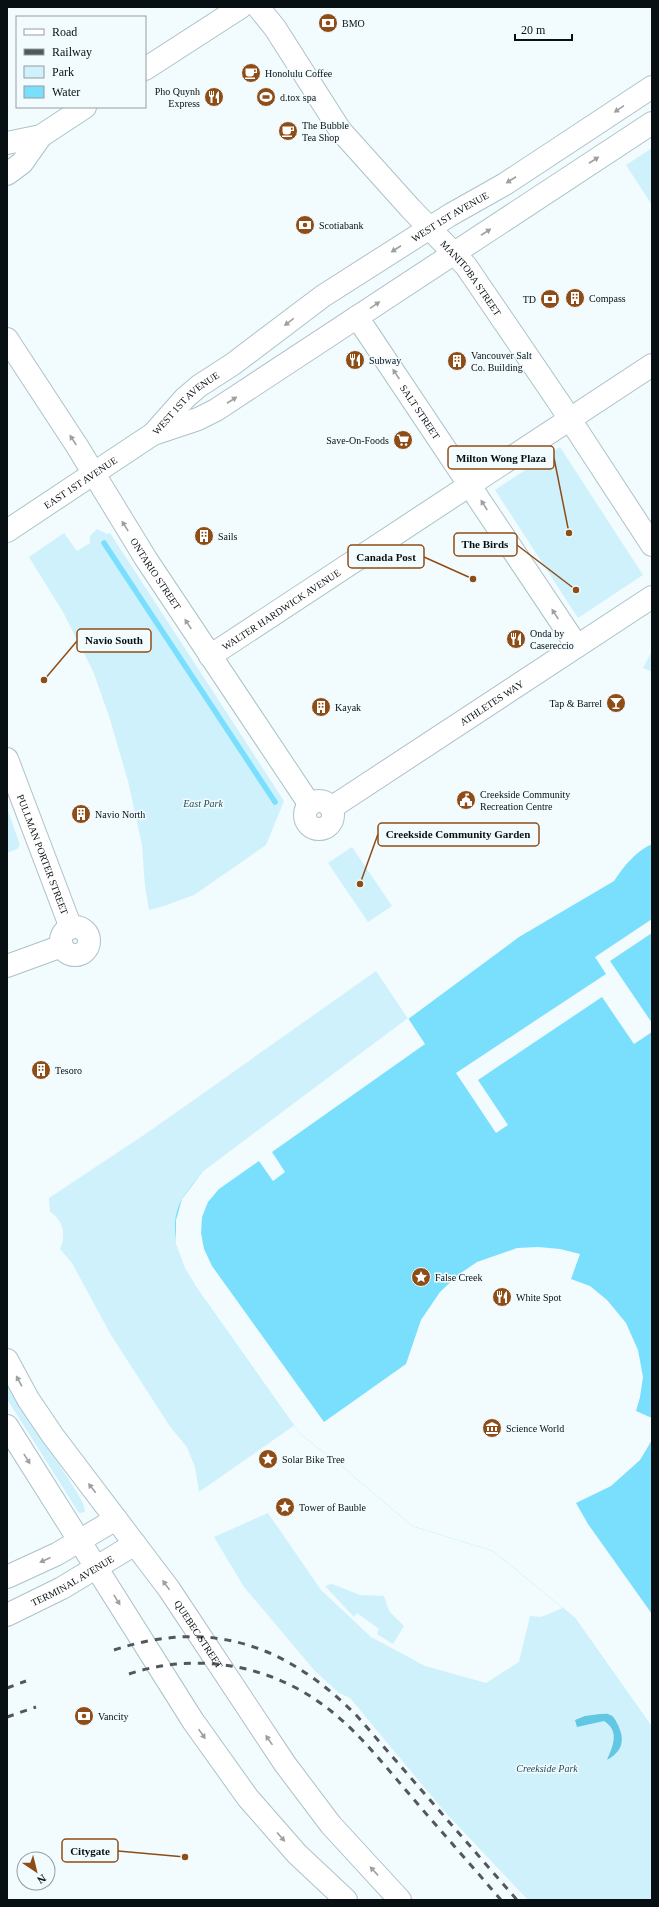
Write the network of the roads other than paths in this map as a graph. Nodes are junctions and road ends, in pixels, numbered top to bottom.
1 (241, 7) edge
2 (258, 7) edge
3 (146, 68) edge
4 (652, 87) edge
5 (83, 108) edge
6 (652, 122) edge
7 (41, 136) junction
8 (7, 143) edge
9 (7, 174) edge
10 (429, 228) junction
11 (453, 253) junction
12 (357, 317) junction
13 (7, 339) edge
14 (652, 365) edge
15 (570, 419) junction
16 (153, 434) junction
17 (94, 473) junction
18 (470, 484) junction
19 (7, 530) edge
20 (652, 545) edge
21 (652, 597) edge
22 (577, 646) junction
23 (210, 656) junction
24 (7, 758) edge
25 (310, 805) joint
26 (7, 966) edge
27 (7, 1360) edge
28 (7, 1426) edge
29 (116, 1519) junction
30 (79, 1541) junction
31 (135, 1544) junction
32 (96, 1567) junction
33 (7, 1577) edge
34 (7, 1615) edge
35 (346, 1900) edge
36 (400, 1900) edge

1 - 3 street
2 - 10 street, MANITOBA STREET
4 -> 10 street, WEST 1ST AVENUE
5 - 7 street
11 -> 6 street, WEST 1ST AVENUE
7 - 8 street
7 - 9 street
10 - 11 street, MANITOBA STREET
10 -> 16 street, WEST 1ST AVENUE
12 -> 11 street, WEST 1ST AVENUE
11 - 15 street, MANITOBA STREET
16 -> 12 street, WEST 1ST AVENUE
18 -> 12 street, SALT STREET
17 -> 13 street, ONTARIO STREET
14 - 15 street, WALTER HARDWICK AVENUE
15 - 18 street, WALTER HARDWICK AVENUE
15 - 20 street, MANITOBA STREET
16 - 17 street, EAST 1ST AVENUE
17 - 19 street, EAST 1ST AVENUE
23 -> 17 street, ONTARIO STREET
22 -> 18 street, SALT STREET
18 - 23 street, WALTER HARDWICK AVENUE
21 - 22 street, ATHLETES WAY
22 - 25 street, ATHLETES WAY
23 - 25 street, ONTARIO STREET
24 - 26 street, PULLMAN PORTER STREET
29 -> 27 street, QUEBEC STREET
28 -> 30 street
29 - 30 street
29 - 31 street, QUEBEC STREET
30 - 32 street
30 -> 33 street
31 - 32 street, TERMINAL AVENUE
36 -> 31 street, QUEBEC STREET
32 - 34 street, TERMINAL AVENUE
32 -> 35 street

